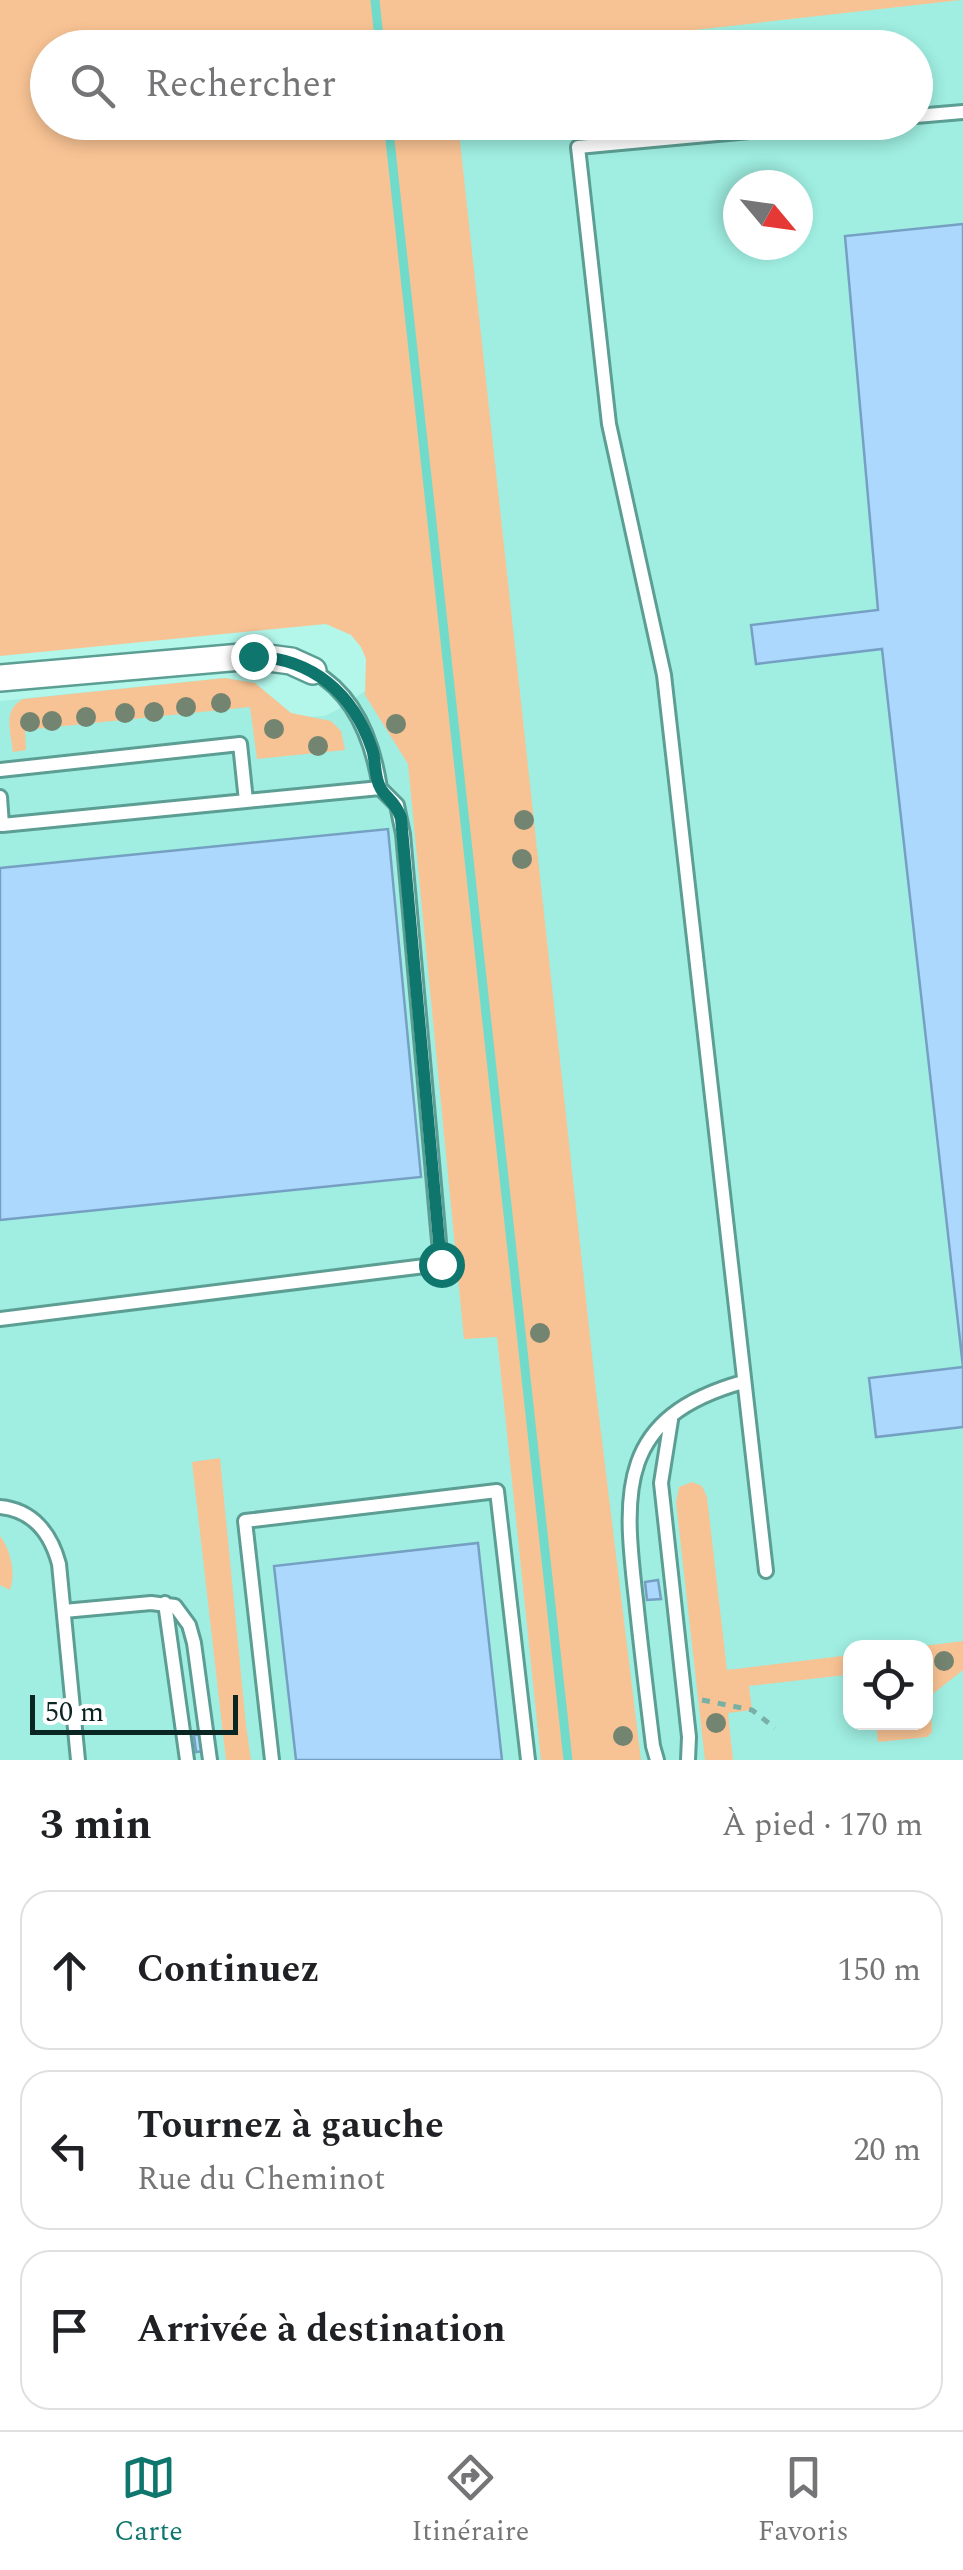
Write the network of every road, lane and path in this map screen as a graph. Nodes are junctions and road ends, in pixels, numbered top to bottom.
1 (963, 112) edge
2 (933, 115) edge
3 (654, 140) edge
4 (313, 671) joint
5 (0, 678) edge
6 (0, 770) edge
7 (380, 788) junction
8 (0, 797) edge
9 (246, 801) junction
10 (0, 1319) edge
11 (743, 1382) junction
12 (671, 1418) junction
13 (0, 1508) edge
14 (766, 1571) dead end
15 (165, 1603) junction
16 (64, 1611) junction
17 (698, 1699) dead end
18 (775, 1728) dead end
19 (78, 1760) edge
20 (187, 1760) edge
21 (210, 1760) edge
22 (272, 1760) edge
23 (528, 1760) edge
24 (657, 1760) edge
25 (688, 1760) edge

1 - 2 lane
3 - 11 lane
4 - 5 street
4 - 7 lane
6 - 9 lane
7 - 9 lane
7 - 10 lane
8 - 9 lane
11 - 12 lane
11 - 14 lane
12 - 24 lane
12 - 25 lane
13 - 16 lane
15 - 16 lane
15 - 20 lane
15 - 21 lane
16 - 19 lane
17 - 18 path
22 - 23 lane

